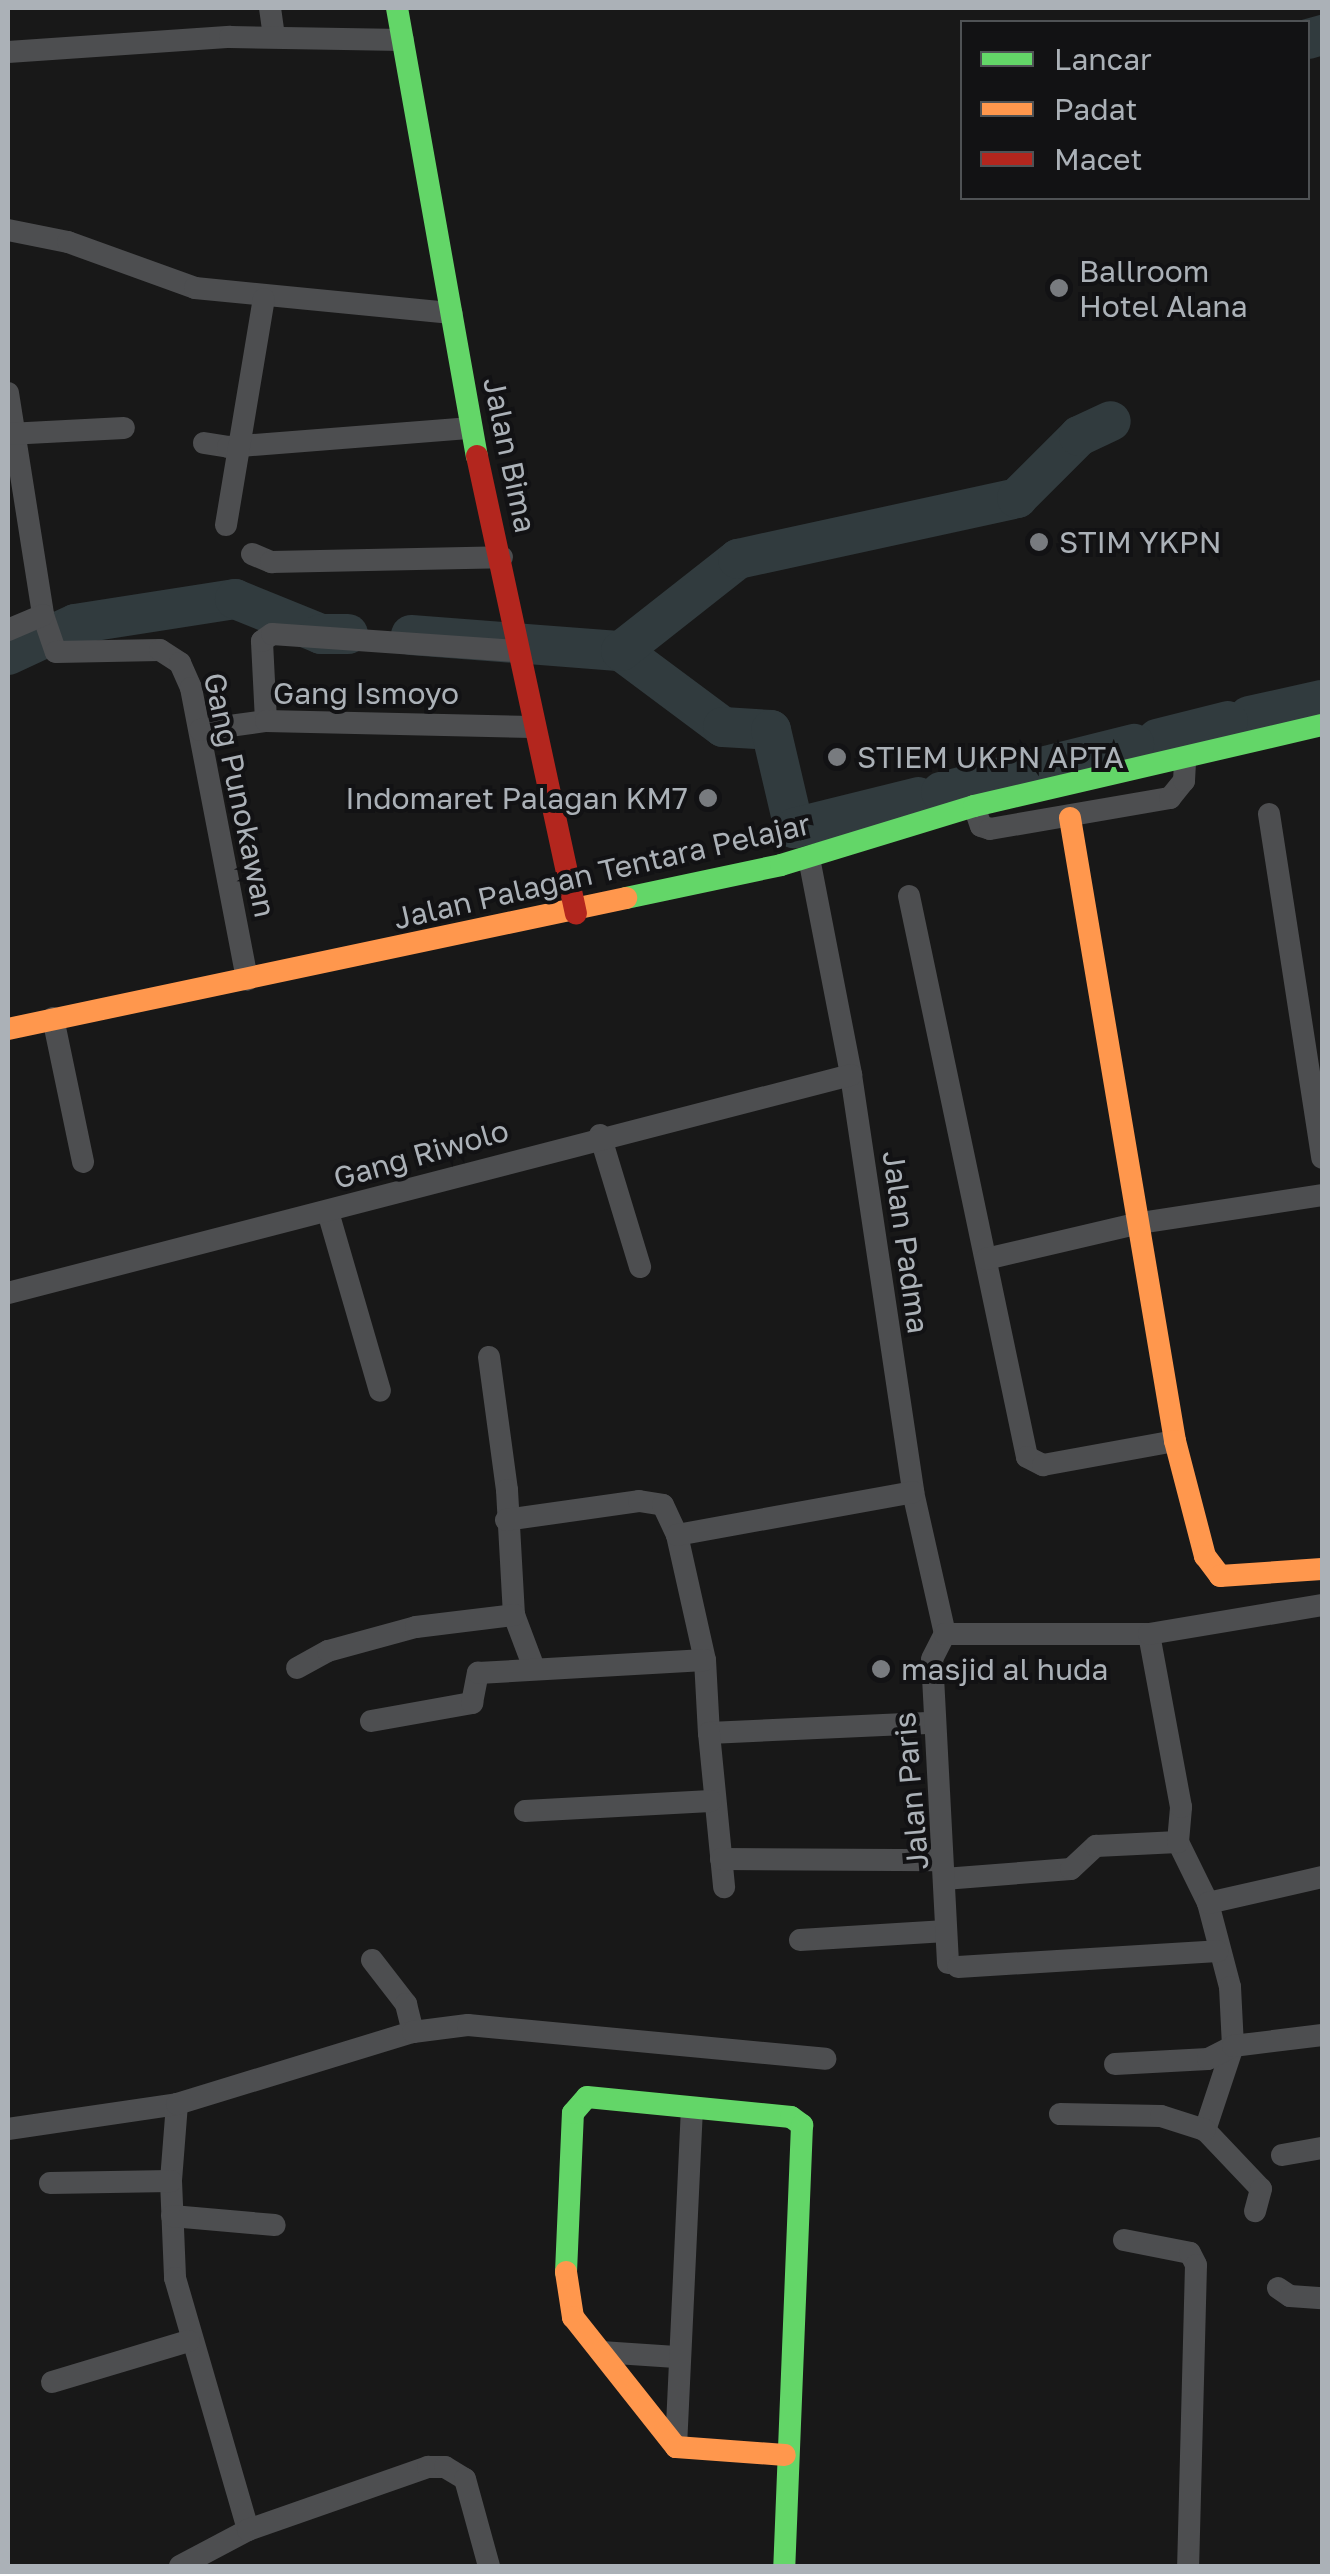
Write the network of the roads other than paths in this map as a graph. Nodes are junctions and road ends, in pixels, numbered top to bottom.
1 (270, 8) edge
2 (397, 8) edge
3 (274, 37) junction
4 (403, 40) junction
5 (8, 52) edge
6 (8, 230) edge
7 (264, 299) junction
8 (452, 313) junction
9 (8, 393) edge
10 (124, 428) dead end
11 (471, 428) junction
12 (11, 434) edge
13 (204, 442) dead end
14 (253, 444) junction
15 (226, 524) dead end
16 (252, 554) dead end
17 (502, 557) junction
18 (47, 627) junction
19 (8, 630) edge
20 (517, 644) junction
21 (266, 721) junction
22 (1322, 725) edge
23 (532, 727) junction
24 (200, 730) junction
25 (1185, 760) junction
26 (974, 806) junction
27 (1269, 814) dead end
28 (1070, 818) junction
29 (809, 858) junction
30 (909, 896) dead end
31 (576, 913) junction
32 (247, 980) junction
33 (53, 1018) junction
34 (8, 1029) edge
35 (851, 1075) junction
36 (600, 1136) junction
37 (1322, 1158) edge
38 (83, 1162) dead end
39 (1322, 1194) edge
40 (328, 1212) junction
41 (1140, 1223) junction
42 (986, 1259) junction
43 (640, 1266) dead end
44 (8, 1293) edge
45 (489, 1357) dead end
46 (380, 1391) dead end
47 (1175, 1440) junction
48 (913, 1492) junction
49 (506, 1520) junction
50 (678, 1534) junction
51 (1322, 1569) edge
52 (1322, 1605) edge
53 (514, 1615) junction
54 (944, 1634) junction
55 (1149, 1634) junction
56 (705, 1660) junction
57 (297, 1668) dead end
58 (534, 1668) junction
59 (372, 1722) dead end
60 (933, 1724) junction
61 (709, 1733) junction
62 (711, 1800) junction
63 (524, 1811) dead end
64 (1178, 1842) junction
65 (721, 1860) junction
66 (943, 1869) junction
67 (1322, 1877) edge
68 (724, 1886) dead end
69 (1208, 1903) junction
70 (946, 1931) junction
71 (800, 1940) dead end
72 (1218, 1951) junction
73 (372, 1960) dead end
74 (414, 2032) junction
75 (1322, 2035) edge
76 (1234, 2046) junction
77 (825, 2059) dead end
78 (1115, 2064) dead end
79 (177, 2104) junction
80 (692, 2110) junction
81 (1060, 2114) dead end
82 (8, 2129) edge
83 (1205, 2130) junction
84 (1322, 2148) edge
85 (1282, 2155) dead end
86 (171, 2181) junction
87 (50, 2183) dead end
88 (1255, 2212) dead end
89 (172, 2216) junction
90 (275, 2225) dead end
91 (1124, 2240) dead end
92 (1278, 2288) dead end
93 (1322, 2298) edge
94 (189, 2341) junction
95 (600, 2352) junction
96 (676, 2357) junction
97 (52, 2382) dead end
98 (676, 2448) junction
99 (784, 2455) junction
100 (248, 2530) junction
101 (180, 2566) edge
102 (488, 2566) edge
103 (784, 2566) edge
104 (1188, 2566) edge

1 - 3 street
2 - 4 street, Jalan Bima
3 - 4 street
3 - 5 street
4 - 8 street, Jalan Bima
6 - 7 street
7 - 8 street
7 - 14 street
8 - 11 street, Jalan Bima
9 - 12 street
10 - 12 street
11 - 14 street
11 - 17 street, Jalan Bima
12 - 18 street
13 - 14 street
14 - 15 street
16 - 17 street
17 - 20 street, Jalan Bima
18 - 19 street
18 - 24 street, Gang Punokawan
20 - 21 street
20 - 23 street, Jalan Bima
21 - 23 street, Gang Ismoyo
21 - 24 street, Gang Ismoyo
22 - 25 street, Jalan Palagan Tentara Pelajar
23 - 31 street, Jalan Bima
24 - 32 street, Gang Punokawan
25 - 26 street, Jalan Palagan Tentara Pelajar
25 - 28 street
26 - 28 street
26 - 29 street, Jalan Palagan Tentara Pelajar
27 - 37 street
28 - 41 street
29 - 31 street, Jalan Palagan Tentara Pelajar
29 - 35 street, Jalan Padma
30 - 42 street
31 - 32 street, Jalan Palagan Tentara Pelajar
32 - 33 street, Jalan Palagan Tentara Pelajar
33 - 34 street, Jalan Palagan Tentara Pelajar
33 - 38 street
35 - 36 street, Gang Riwolo
35 - 48 street, Jalan Padma
36 - 40 street, Gang Riwolo
36 - 43 street
39 - 41 street
40 - 44 street, Gang Riwolo
40 - 46 street
41 - 42 street
41 - 47 street
42 - 47 street
45 - 49 street
47 - 51 street
48 - 50 street
48 - 54 street, Jalan Padma
49 - 50 street
49 - 53 street
50 - 56 street
52 - 55 street
53 - 57 street
53 - 58 street
54 - 55 street
54 - 60 street, Jalan Paris
55 - 64 street
56 - 58 street
56 - 61 street
58 - 59 street
60 - 61 street
60 - 66 street, Jalan Paris
61 - 62 street
62 - 63 street
62 - 65 street
64 - 66 street, Jalan Paris
64 - 69 street
65 - 66 street
65 - 68 street
66 - 70 street
67 - 69 street
69 - 72 street
70 - 71 street
70 - 72 street
72 - 76 street
73 - 74 street
74 - 77 street
74 - 79 street
75 - 76 street
76 - 78 street
76 - 83 street
79 - 82 street
79 - 86 street
80 - 95 street
80 - 96 street
80 - 99 street
81 - 83 street
83 - 88 street
84 - 85 street
86 - 87 street
86 - 89 street
89 - 90 street
89 - 94 street
91 - 104 street
92 - 93 street
94 - 97 street
94 - 100 street
95 - 96 street
95 - 98 street
96 - 98 street
98 - 99 street
99 - 103 street
100 - 101 street
100 - 102 street

